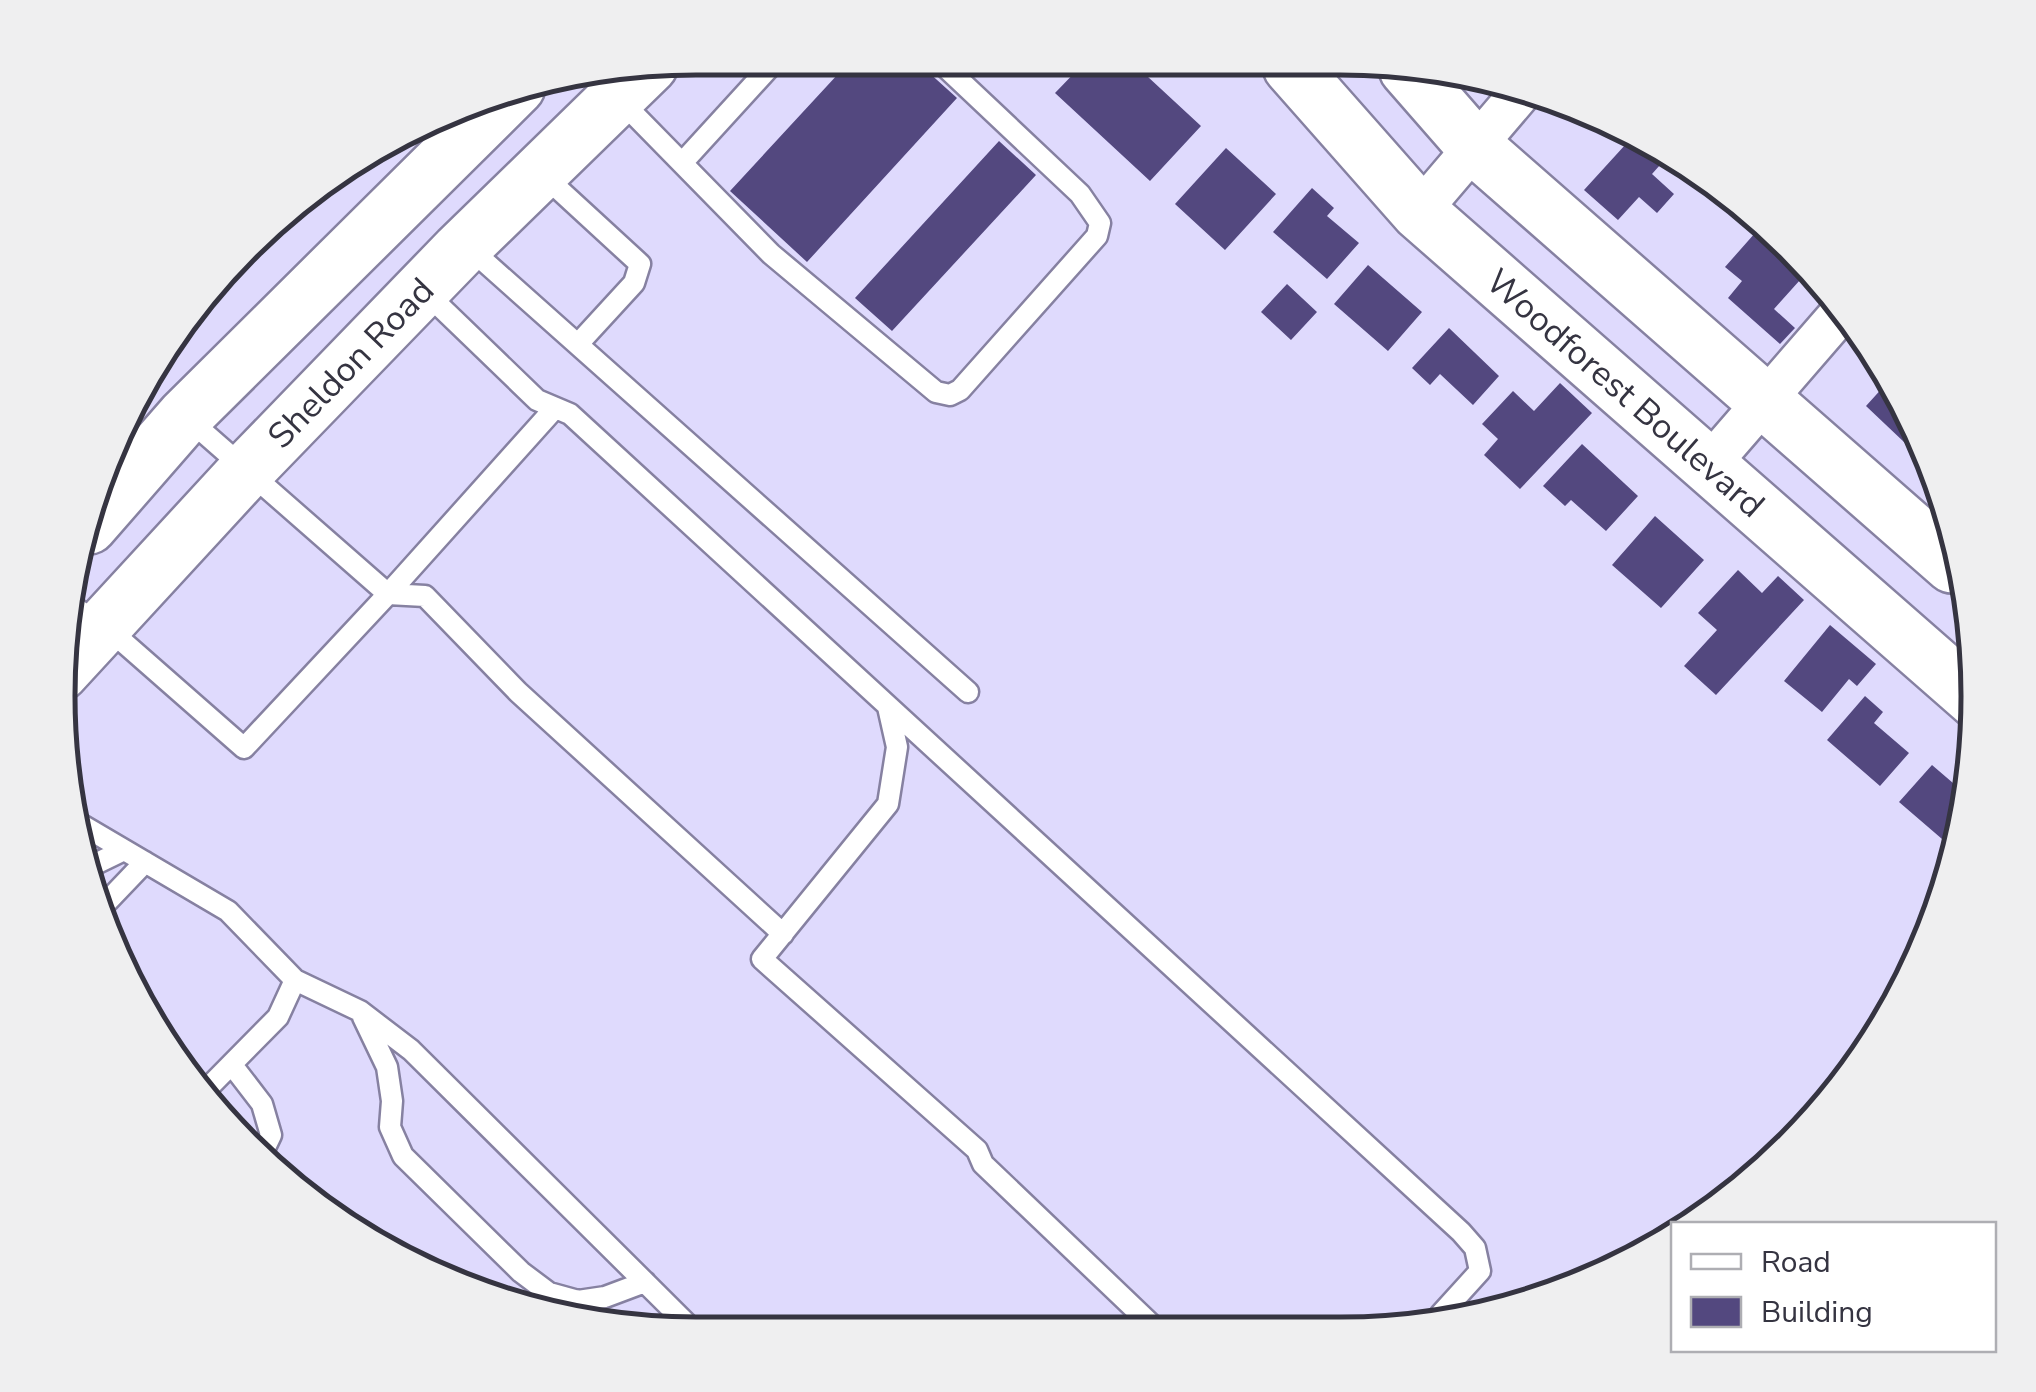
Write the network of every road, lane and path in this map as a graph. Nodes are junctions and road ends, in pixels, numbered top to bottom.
1 (762, 75) edge
2 (955, 75) edge
3 (1298, 75) edge
4 (1416, 80) edge
5 (634, 81) edge
6 (1515, 100) edge
7 (494, 109) edge
8 (1476, 148) junction
9 (682, 163) junction
10 (540, 172) junction
11 (1419, 212) junction
12 (466, 244) junction
13 (422, 289) junction
14 (1835, 321) edge
15 (578, 344) junction
16 (1765, 401) junction
17 (554, 409) junction
18 (185, 416) junction
19 (1709, 465) junction
20 (247, 470) junction
21 (104, 509) edge
22 (1945, 559) edge
23 (388, 594) junction
24 (88, 615) edge
25 (1961, 686) edge
26 (968, 692) dead end
27 (887, 706) junction
28 (90, 830) edge
29 (124, 850) junction
30 (144, 862) junction
31 (98, 863) edge
32 (109, 899) edge
33 (784, 934) junction
34 (296, 980) junction
35 (360, 1011) junction
36 (232, 1065) junction
37 (211, 1084) edge
38 (267, 1144) edge
39 (645, 1282) junction
40 (1447, 1307) edge
41 (677, 1317) edge
42 (1144, 1317) edge

1 - 9 lane
2 - 9 lane
3 - 11 main road, Woodforest Boulevard
4 - 8 main road
5 - 9 lane
5 - 10 main road, Sheldon Road
6 - 8 street
7 - 18 main road
8 - 11 street
8 - 16 main road
10 - 12 main road, Sheldon Road
10 - 15 lane
11 - 19 main road, Woodforest Boulevard
12 - 13 main road, Sheldon Road
12 - 15 lane
13 - 17 lane
13 - 20 main road, Sheldon Road
14 - 16 street
15 - 26 lane
16 - 19 street
16 - 22 main road
17 - 23 lane
17 - 27 lane
18 - 20 lane
18 - 21 main road
19 - 25 main road, Woodforest Boulevard
20 - 23 lane
20 - 24 main road, Sheldon Road
23 - 24 lane
23 - 33 lane
27 - 33 lane
27 - 40 lane
28 - 29 lane
29 - 30 lane
29 - 31 lane
30 - 32 lane
30 - 34 lane
33 - 42 lane
34 - 35 lane
34 - 36 lane
35 - 39 lane
35 - 39 lane
36 - 37 lane
36 - 38 lane
39 - 41 lane

